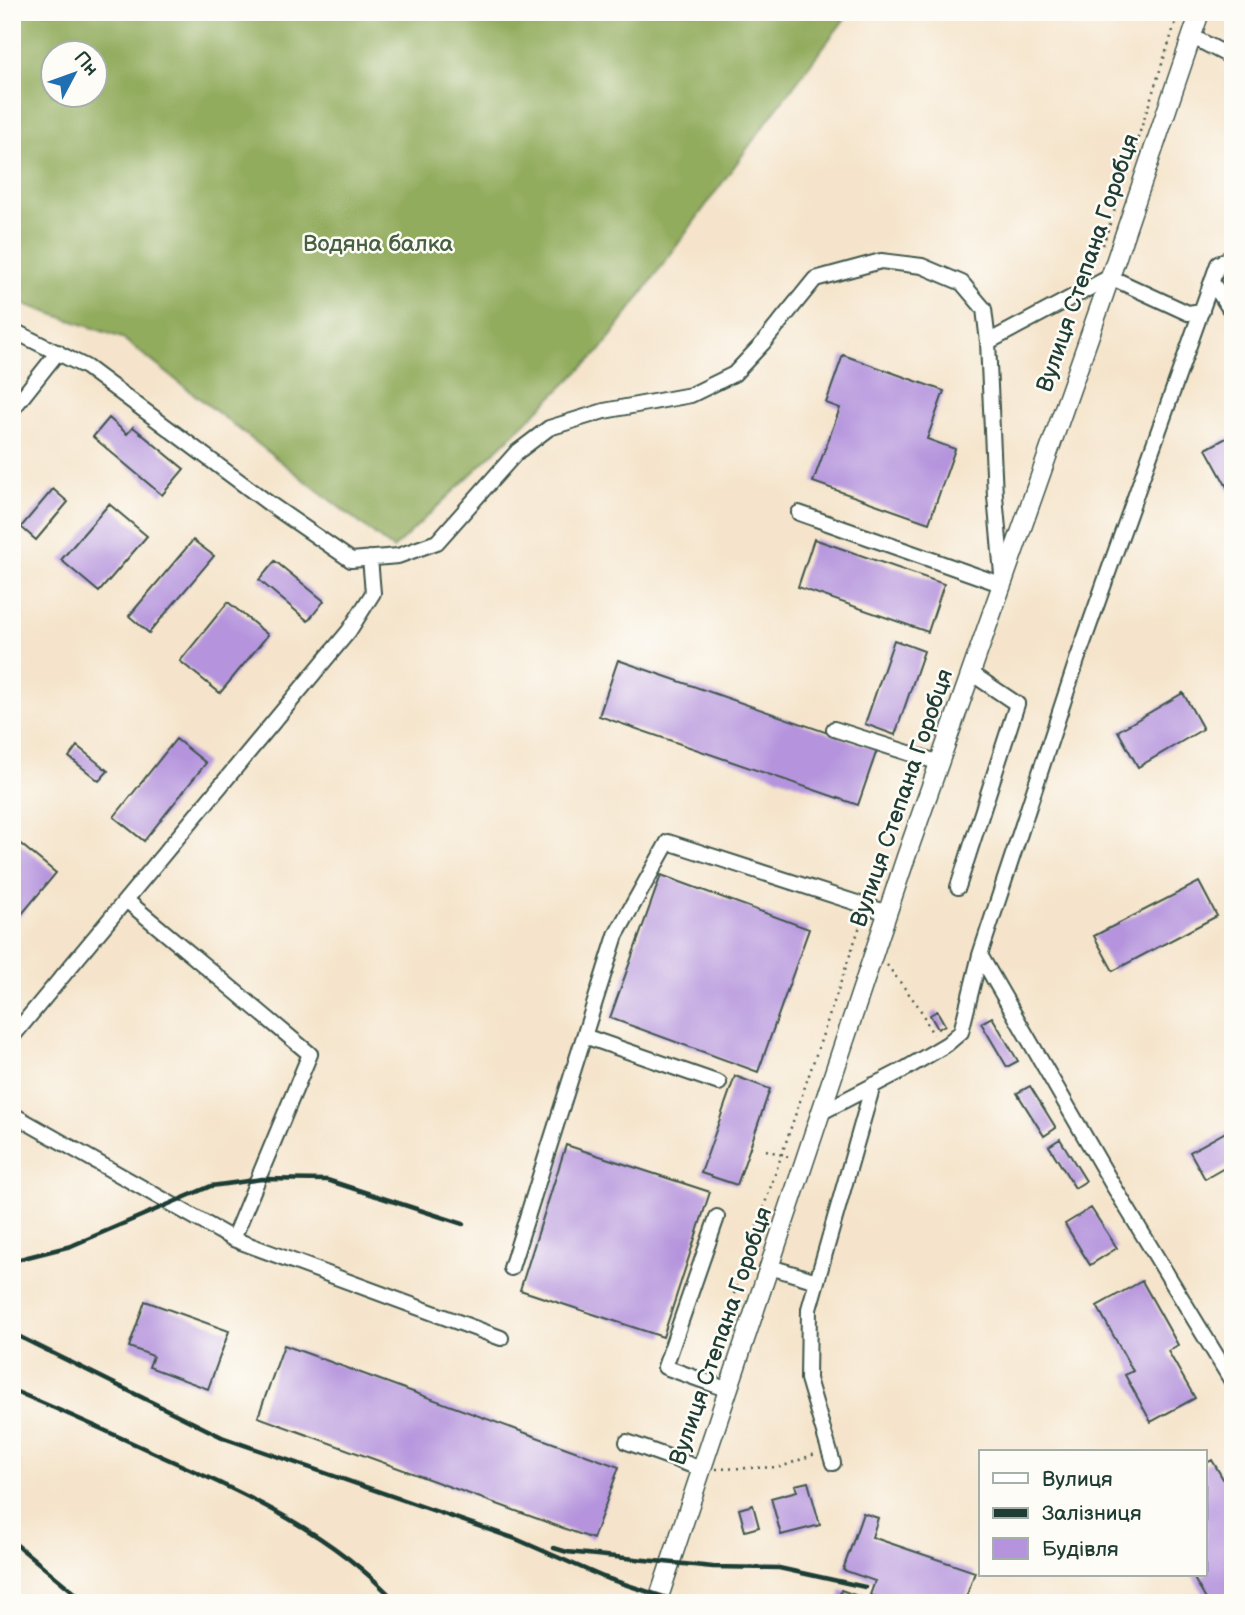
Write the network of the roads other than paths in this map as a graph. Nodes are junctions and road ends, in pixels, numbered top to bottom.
1 (1199, 12) edge
2 (1192, 36) junction
3 (1233, 58) edge
4 (1233, 256) edge
5 (1110, 277) junction
6 (1212, 282) junction
7 (1202, 311) junction
8 (1233, 314) edge
9 (12, 330) edge
10 (988, 342) junction
11 (58, 352) junction
12 (12, 410) edge
13 (799, 513) dead end
14 (370, 558) junction
15 (1003, 585) junction
16 (971, 673) junction
17 (834, 729) dead end
18 (940, 763) junction
19 (958, 887) dead end
20 (126, 900) junction
21 (888, 913) junction
22 (980, 955) junction
23 (584, 1036) junction
24 (12, 1037) edge
25 (719, 1083) dead end
26 (873, 1086) junction
27 (822, 1112) junction
28 (12, 1114) edge
29 (717, 1217) dead end
30 (233, 1239) junction
31 (770, 1267) junction
32 (511, 1268) dead end
33 (817, 1281) junction
34 (500, 1338) dead end
35 (1233, 1383) edge
36 (729, 1390) junction
37 (627, 1442) dead end
38 (831, 1456) road end
39 (702, 1469) junction
40 (657, 1603) edge

1 - 2 main road, Вулиця Степана Горобця
2 - 3 lane
2 - 5 main road, Вулиця Степана Горобця
4 - 6 lane
5 - 7 lane
5 - 10 lane
5 - 15 main road, Вулиця Степана Горобця
6 - 7 lane
6 - 8 lane
7 - 22 lane
9 - 11 lane
10 - 14 lane
10 - 15 lane
11 - 12 lane
11 - 14 lane
13 - 15 lane
14 - 20 lane
15 - 16 main road, Вулиця Степана Горобця
16 - 18 main road, Вулиця Степана Горобця
16 - 19 lane
17 - 18 lane
18 - 21 main road, Вулиця Степана Горобця
20 - 24 lane
20 - 30 lane
21 - 23 lane
21 - 27 main road, Вулиця Степана Горобця
22 - 26 lane
22 - 35 lane
23 - 25 lane
23 - 32 lane
26 - 27 lane
26 - 33 lane
27 - 31 main road, Вулиця Степана Горобця
28 - 30 lane
29 - 36 lane
30 - 34 lane
31 - 33 lane
31 - 36 main road, Вулиця Степана Горобця
33 - 38 lane
36 - 39 main road, Вулиця Степана Горобця
37 - 39 lane
39 - 40 main road, Вулиця Степана Горобця

